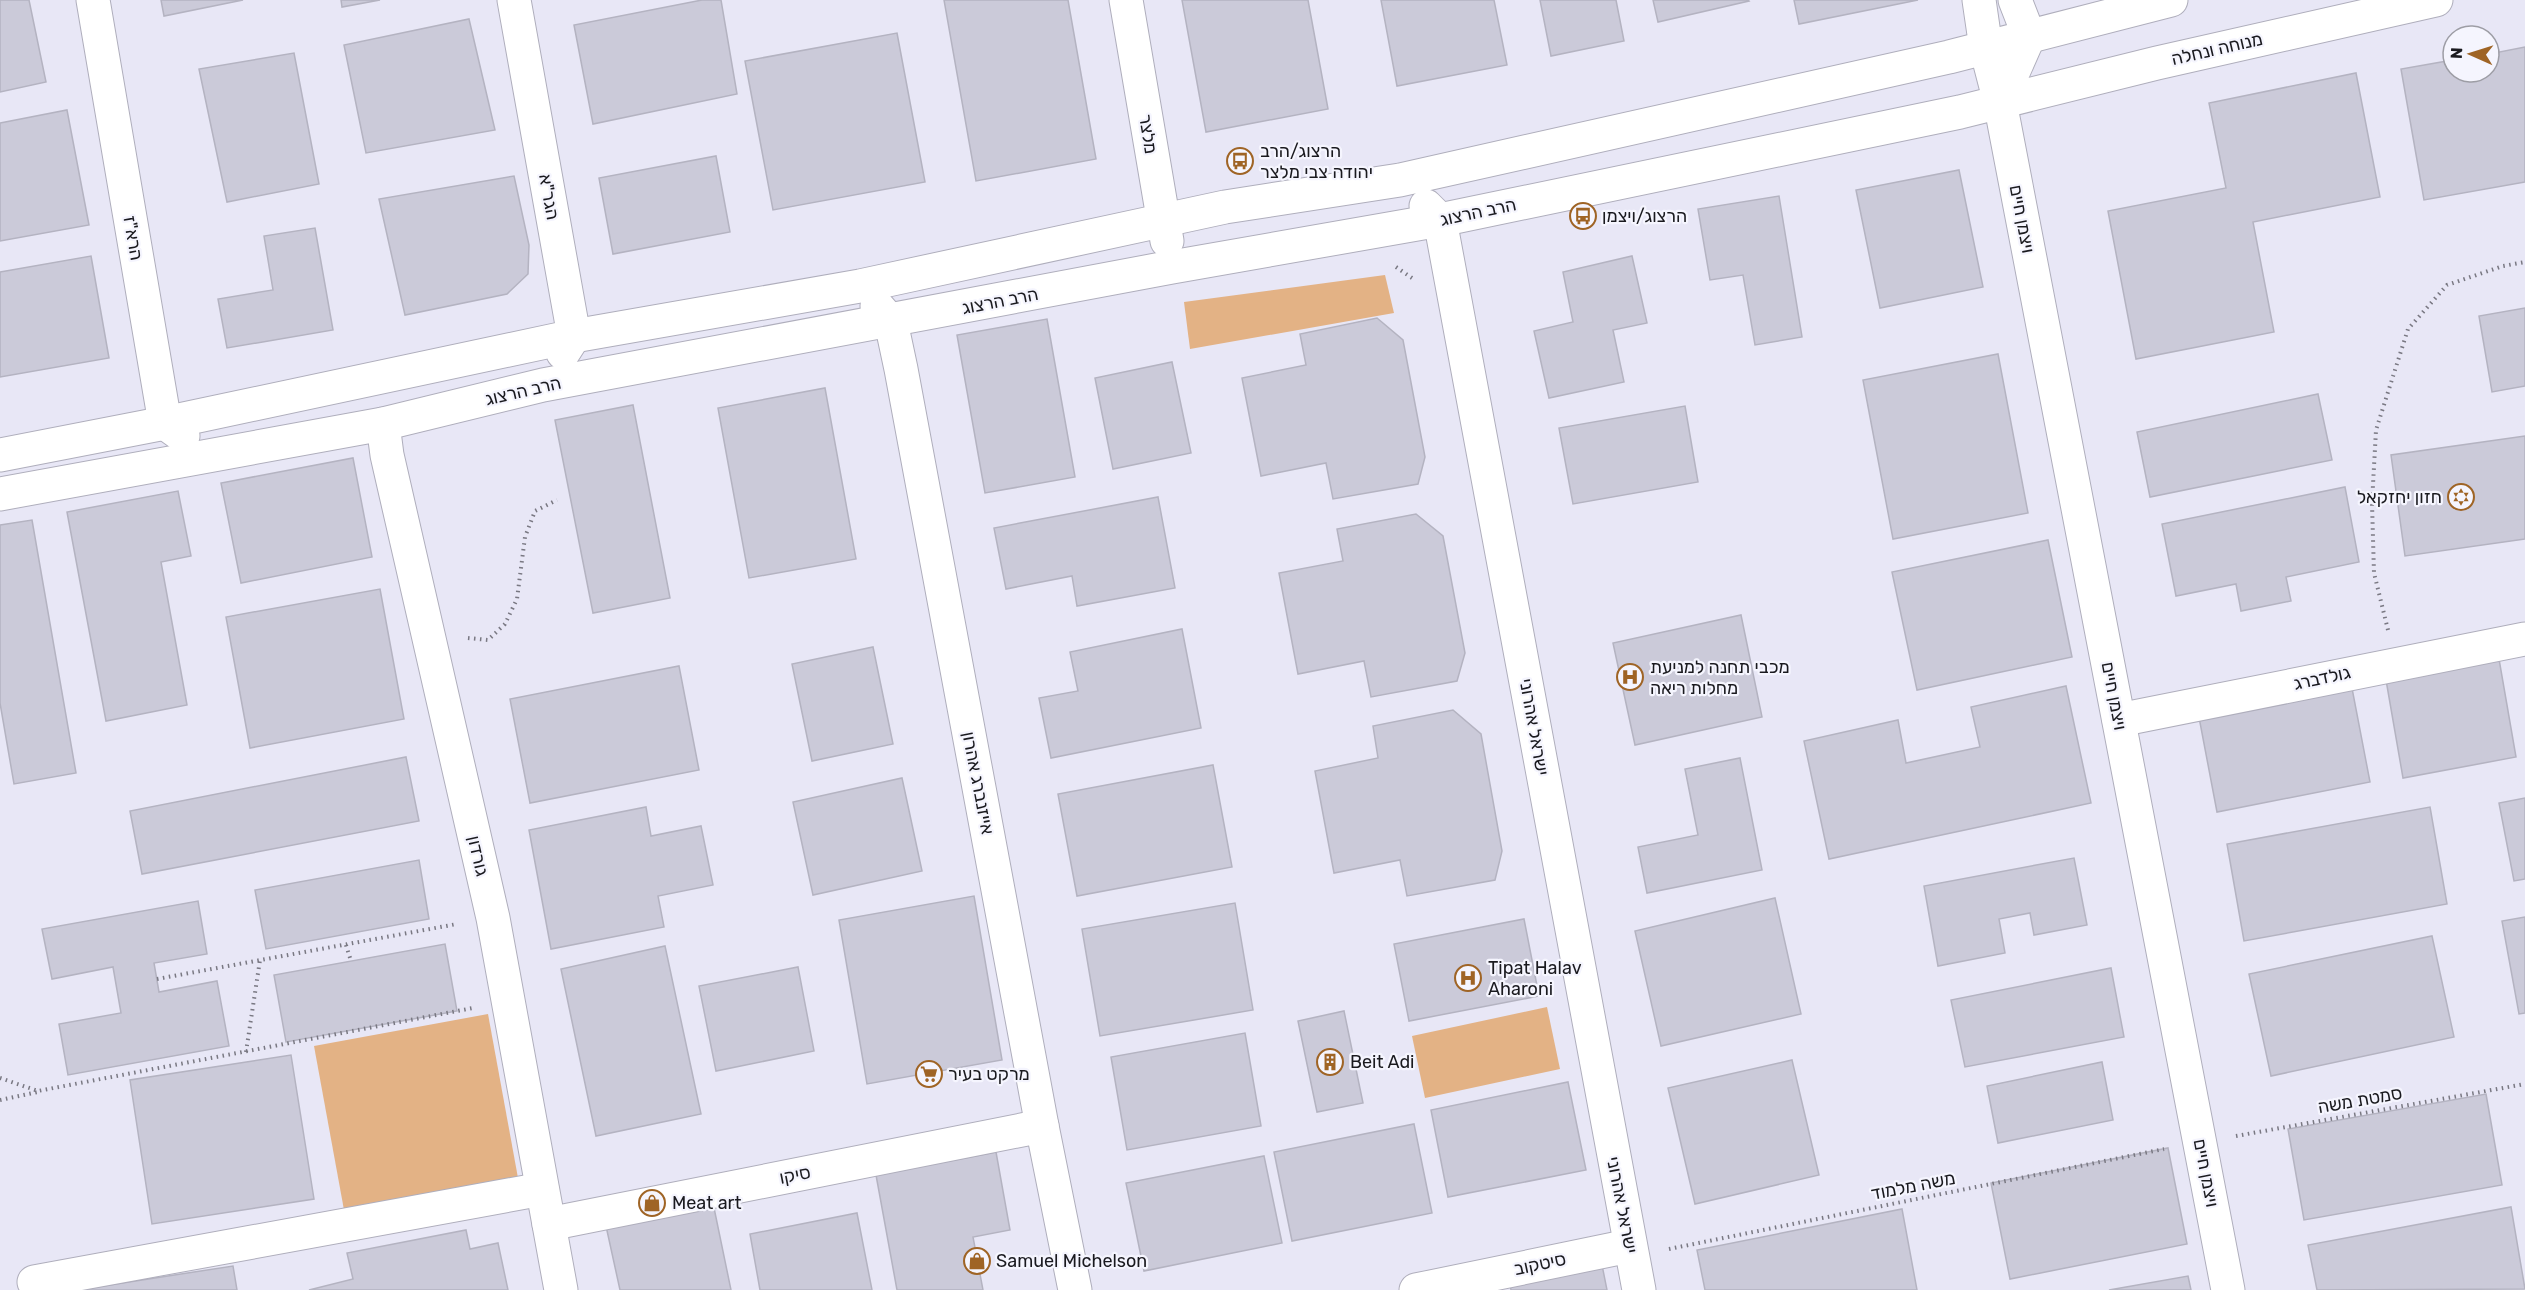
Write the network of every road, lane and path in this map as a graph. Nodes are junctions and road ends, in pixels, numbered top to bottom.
1 (93, 0) edge
2 (514, 0) edge
3 (1126, 0) edge
4 (1979, 0) edge
5 (2015, 0) edge
6 (2171, 0) edge
7 (2436, 0) edge
8 (2029, 36) junction
9 (1986, 48) junction
10 (2000, 102) junction
11 (1400, 180) junction
12 (1164, 220) junction
13 (1440, 220) junction
14 (2525, 262) edge
15 (1172, 267) junction
16 (860, 286) junction
17 (891, 322) junction
18 (574, 336) junction
19 (441, 365) junction
20 (543, 386) junction
21 (165, 423) junction
22 (383, 424) junction
23 (210, 454) junction
24 (0, 455) edge
25 (0, 494) edge
26 (557, 500) dead end
27 (2525, 639) edge
28 (429, 646) junction
29 (2396, 663) junction
30 (2119, 720) junction
31 (493, 918) junction
32 (346, 945) junction
33 (260, 960) junction
34 (351, 961) dead end
35 (158, 979) dead end
36 (509, 1001) junction
37 (246, 1052) junction
38 (0, 1078) edge
39 (2525, 1084) edge
40 (38, 1091) junction
41 (0, 1100) edge
42 (1042, 1126) junction
43 (2200, 1142) junction
44 (542, 1189) junction
45 (549, 1224) junction
46 (1630, 1251) junction
47 (34, 1282) dead end
48 (561, 1290) edge
49 (1076, 1290) edge
50 (1416, 1290) edge
51 (1639, 1290) edge
52 (2228, 1290) edge

1 - 21 street, הרא"ז
2 - 18 street, הגר"א
3 - 12 street, מלצר
4 - 9 street, ויצמן חיים
5 - 8 street
6 - 8 street
7 - 10 street, מנוחה ונחלה
8 - 9 street
8 - 10 street
9 - 10 street, ויצמן חיים
9 - 11 street
10 - 13 street, הרב הרצוג
10 - 30 street, ויצמן חיים
11 - 12 street
11 - 13 street
12 - 15 street, מלצר
12 - 16 street
13 - 15 street, הרב הרצוג
13 - 46 street, ישראל אהרוני
14 - 29 path
15 - 17 street, הרב הרצוג
16 - 17 street
16 - 18 street
17 - 20 street, הרב הרצוג
17 - 42 street, אייזנברג אהרון
18 - 19 street
18 - 20 street
19 - 21 street
19 - 22 street
20 - 22 street, הרב הרצוג
21 - 23 street
21 - 24 street
22 - 23 street, הרב הרצוג
22 - 28 street, גורדון
23 - 25 street, הרב הרצוג
26 - 28 path
27 - 29 street, גולדברג
28 - 31 street, גורדון
29 - 30 street, גולדברג
30 - 43 street, ויצמן חיים
31 - 32 path
31 - 36 street, גורדון
32 - 33 path
32 - 34 path
33 - 35 path
33 - 37 path
36 - 37 path
36 - 44 street, גורדון
37 - 40 path
38 - 40 path
39 - 43 path, סמטת משה
40 - 41 path
42 - 45 street, סיקו
42 - 49 street, אייזנברג אהרון
43 - 46 path, משה מלמוד
43 - 52 street, ויצמן חיים
44 - 45 street, גורדון
44 - 47 street
45 - 48 street, גורדון
46 - 50 street, סיטקוב
46 - 51 street, ישראל אהרוני

